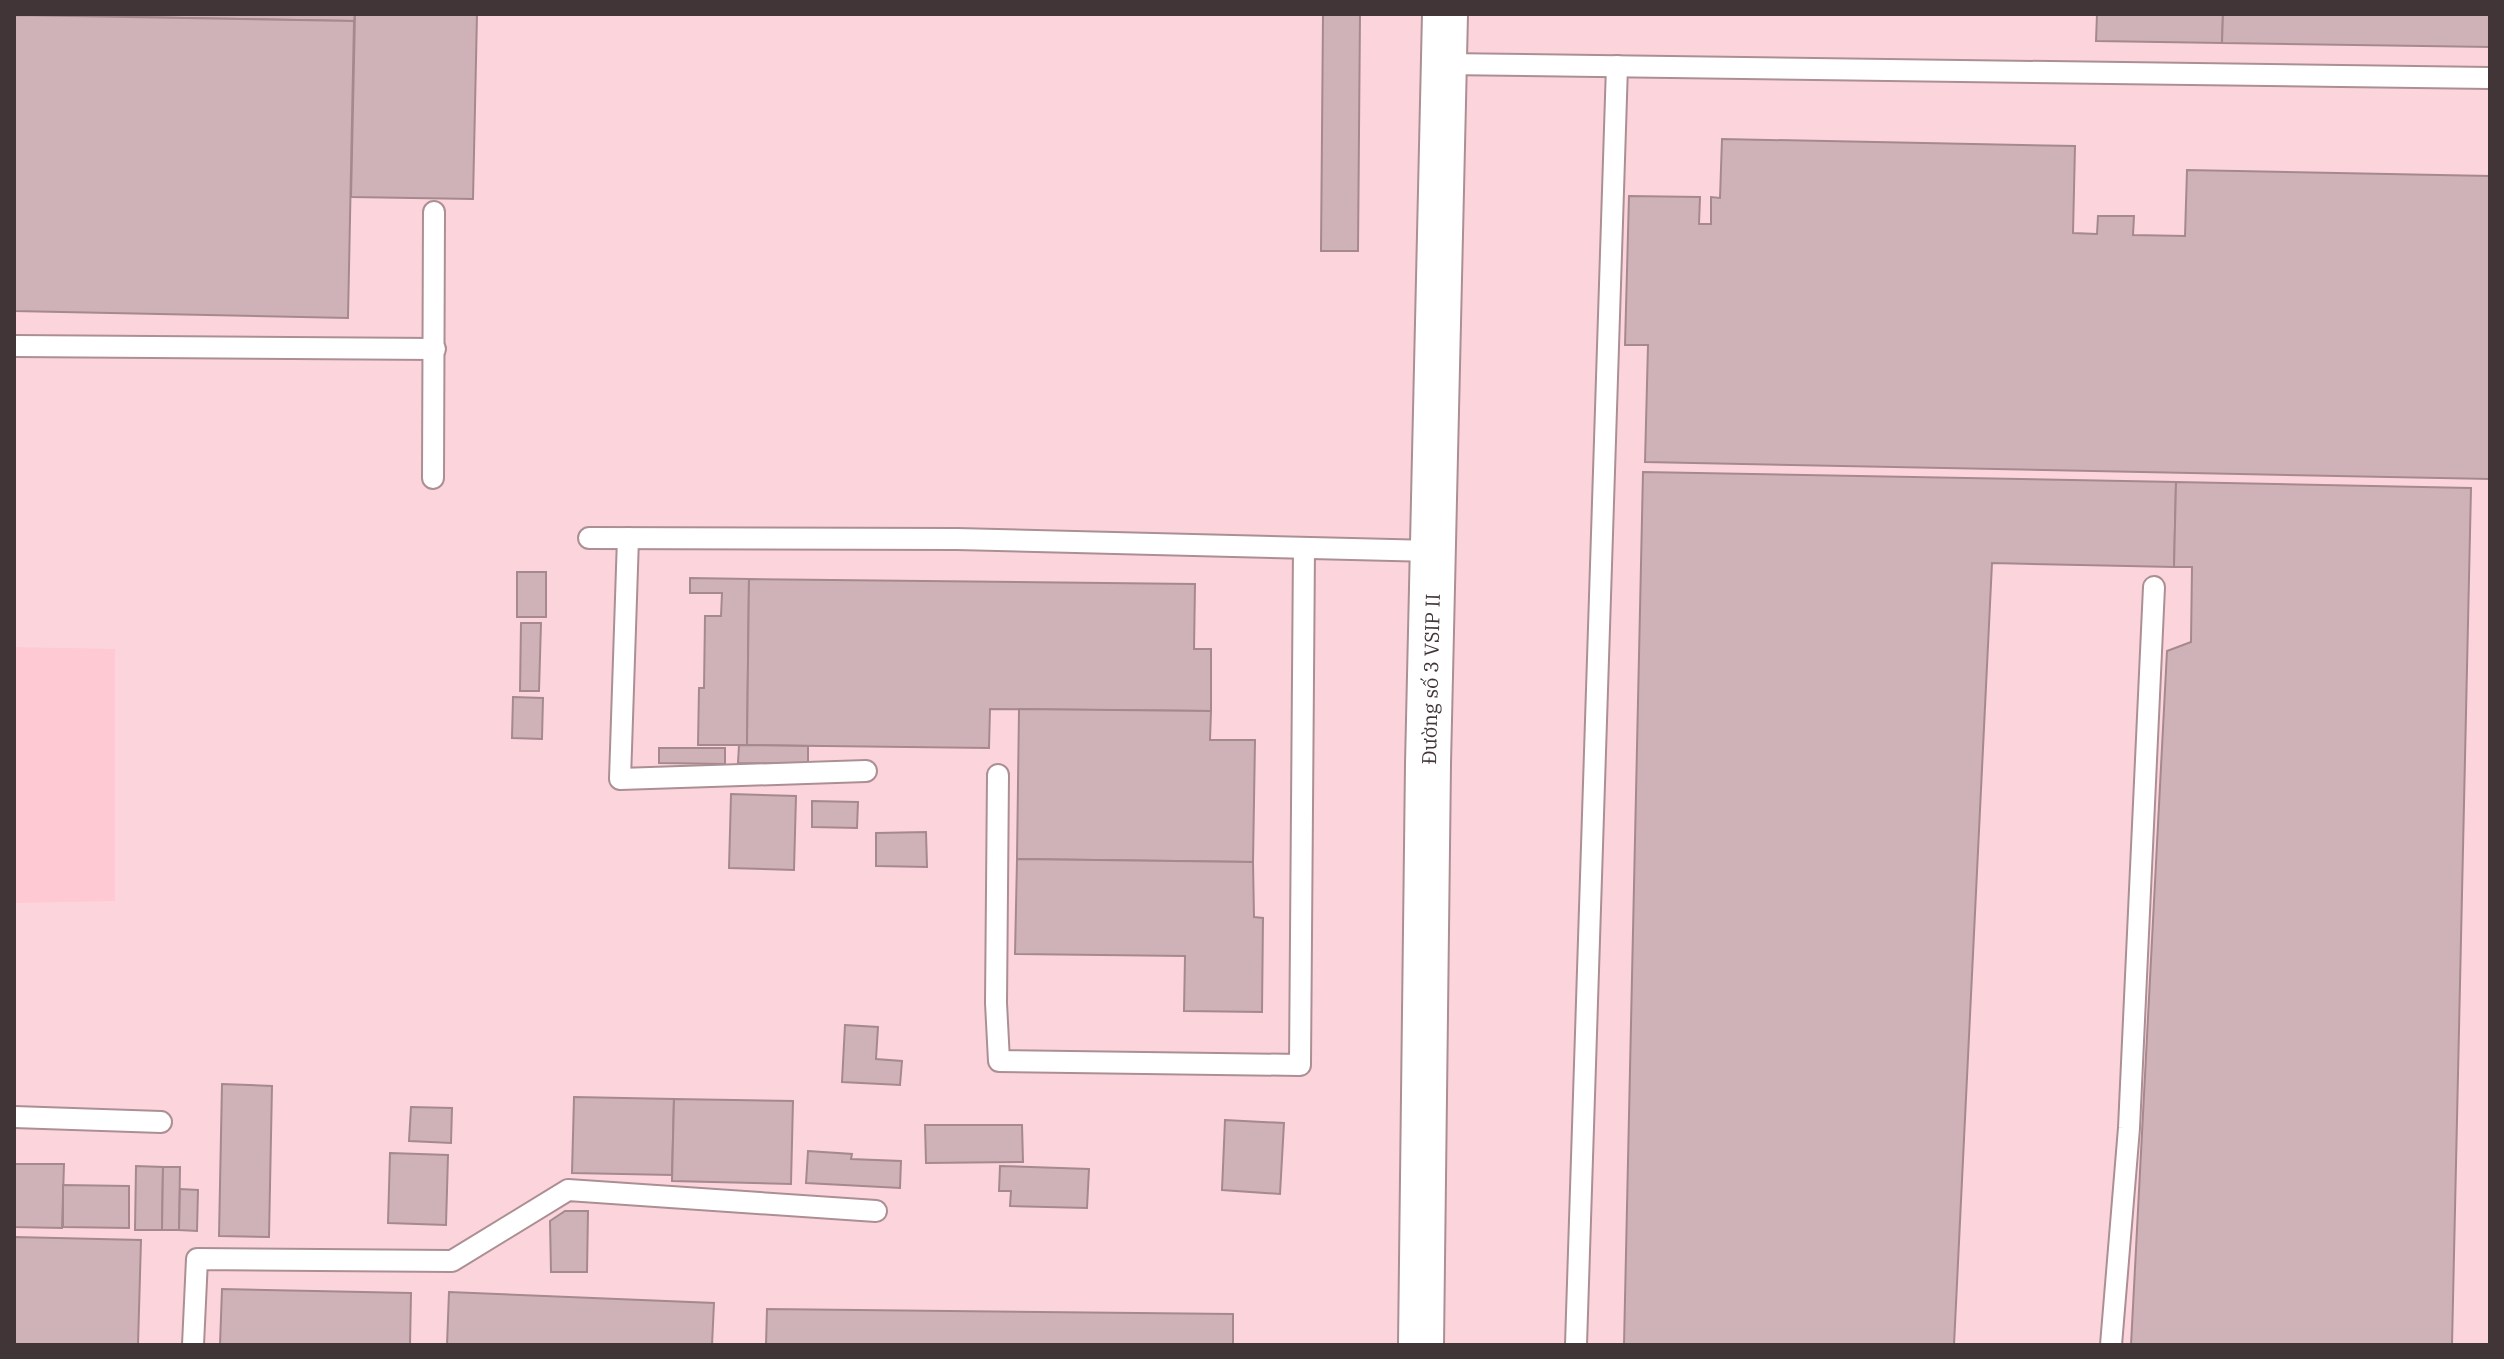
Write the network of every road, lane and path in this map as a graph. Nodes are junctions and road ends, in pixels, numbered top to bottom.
1 (1445, 14) edge
2 (1443, 64) junction
3 (1617, 66) junction
4 (2490, 78) edge
5 (434, 212) dead end
6 (14, 346) edge
7 (435, 349) junction
8 (433, 478) dead end
9 (589, 538) dead end
10 (628, 538) junction
11 (1304, 548) junction
12 (1433, 551) junction
13 (2154, 587) dead end
14 (866, 771) dead end
15 (998, 775) dead end
16 (14, 1117) edge
17 (161, 1122) dead end
18 (876, 1211) dead end
19 (193, 1345) edge
20 (1421, 1345) edge
21 (1576, 1345) edge
22 (2111, 1345) edge

1 - 2 street, Đường số 3 VSIP II
2 - 3 lane
2 - 12 street, Đường số 3 VSIP II
3 - 4 lane
3 - 21 lane
5 - 7 lane
6 - 7 lane
7 - 8 lane
9 - 10 lane
10 - 11 lane
10 - 14 lane
11 - 12 lane
11 - 15 lane
12 - 20 street, Đường số 3 VSIP II
13 - 22 lane
16 - 17 lane
18 - 19 lane

